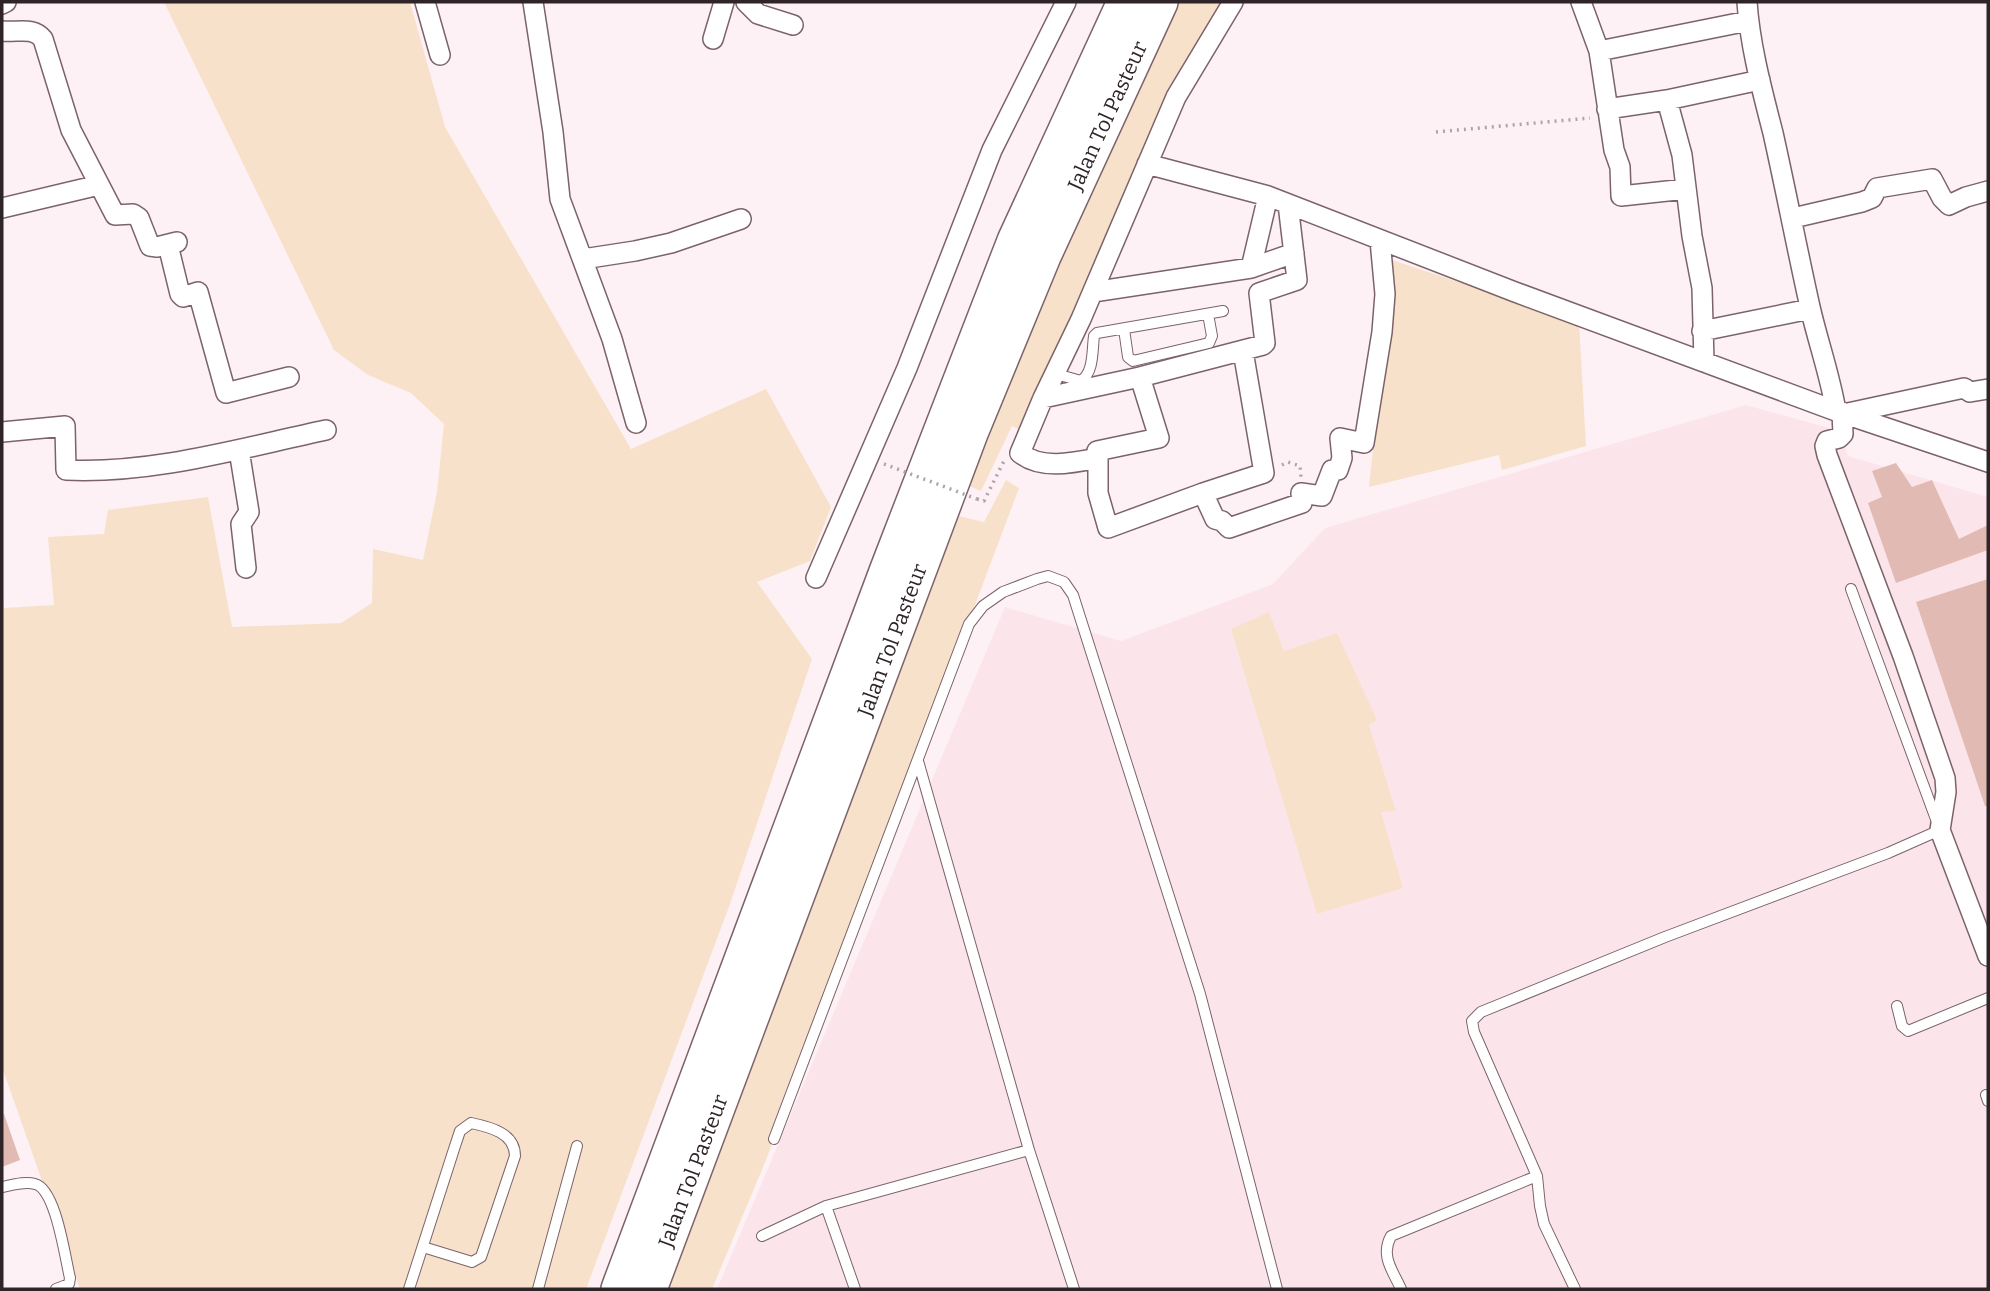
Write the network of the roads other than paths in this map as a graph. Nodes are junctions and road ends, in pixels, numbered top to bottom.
1 (425, 2) edge
2 (533, 2) edge
3 (724, 2) edge
4 (746, 2) edge
5 (1066, 2) edge
6 (1125, 2) edge
7 (1160, 2) edge
8 (1233, 2) edge
9 (1581, 2) edge
10 (1747, 11) edge
11 (793, 25) dead end
12 (2, 31) edge
13 (713, 39) dead end
14 (1599, 51) junction
15 (440, 55) dead end
16 (1760, 80) junction
17 (1667, 100) junction
18 (1607, 113) junction
19 (1147, 164) junction
20 (99, 185) junction
21 (1686, 189) junction
22 (1268, 196) junction
23 (1987, 198) edge
24 (1288, 204) junction
25 (2, 208) edge
26 (1793, 218) junction
27 (741, 219) dead end
28 (1380, 240) junction
29 (1294, 253) junction
30 (583, 259) junction
31 (1251, 268) junction
32 (1093, 292) junction
33 (1810, 309) junction
34 (1223, 311) dead end
35 (1208, 314) junction
36 (1124, 330) junction
37 (1702, 331) junction
38 (1243, 351) junction
39 (1704, 362) junction
40 (1056, 374) junction
41 (289, 377) dead end
42 (1140, 377) junction
43 (1988, 389) edge
44 (1044, 398) junction
45 (1842, 412) junction
46 (636, 423) dead end
47 (326, 430) dead end
48 (2, 432) edge
49 (239, 450) junction
50 (1098, 458) junction
51 (1988, 462) edge
52 (1203, 492) junction
53 (246, 568) dead end
54 (816, 578) dead end
55 (1851, 589) dead end
56 (918, 761) junction
57 (1940, 830) junction
58 (1988, 956) edge
59 (1988, 998) edge
60 (1897, 1006) dead end
61 (774, 1139) dead end
62 (577, 1146) dead end
63 (1029, 1150) junction
64 (1537, 1176) junction
65 (2, 1187) edge
66 (827, 1206) junction
67 (762, 1236) dead end
68 (423, 1247) junction
69 (56, 1289) edge
70 (410, 1289) edge
71 (537, 1289) edge
72 (619, 1289) edge
73 (649, 1289) edge
74 (855, 1289) edge
75 (1074, 1289) edge
76 (1277, 1289) edge
77 (1401, 1289) edge
78 (1574, 1289) edge

1 - 15 street
2 - 30 street
3 - 13 street
4 - 11 street
5 - 54 street
6 - 72 highway, Jalan Tol Pasteur
7 - 73 highway, Jalan Tol Pasteur
8 - 19 street
9 - 14 street
10 - 14 street
10 - 16 street
12 - 20 street
14 - 18 street
16 - 17 street
16 - 26 street
17 - 18 street
17 - 21 street
18 - 21 street
19 - 22 street
19 - 32 street
20 - 25 street
20 - 41 street
21 - 37 street
22 - 24 street
22 - 31 street
23 - 26 street
24 - 28 street
24 - 29 street
26 - 33 street
27 - 30 street
28 - 39 street
28 - 52 street
29 - 31 street
29 - 38 street
30 - 46 street
31 - 32 street
32 - 40 street
33 - 37 street
33 - 45 street
34 - 35 lane
35 - 36 lane
35 - 36 lane
36 - 40 lane
37 - 39 street
38 - 42 street
38 - 52 street
39 - 45 street
40 - 44 street
42 - 44 street
42 - 50 street
43 - 45 street
44 - 50 street
45 - 51 street
45 - 57 street
47 - 49 street
48 - 49 street
49 - 53 street
50 - 52 street
55 - 57 lane
56 - 61 lane
56 - 63 lane
56 - 76 lane
57 - 58 street
57 - 64 lane
59 - 60 lane
62 - 71 lane
63 - 66 lane
63 - 75 lane
64 - 77 lane
64 - 78 lane
65 - 69 lane
66 - 67 lane
66 - 74 lane
68 - 68 lane
68 - 70 lane

